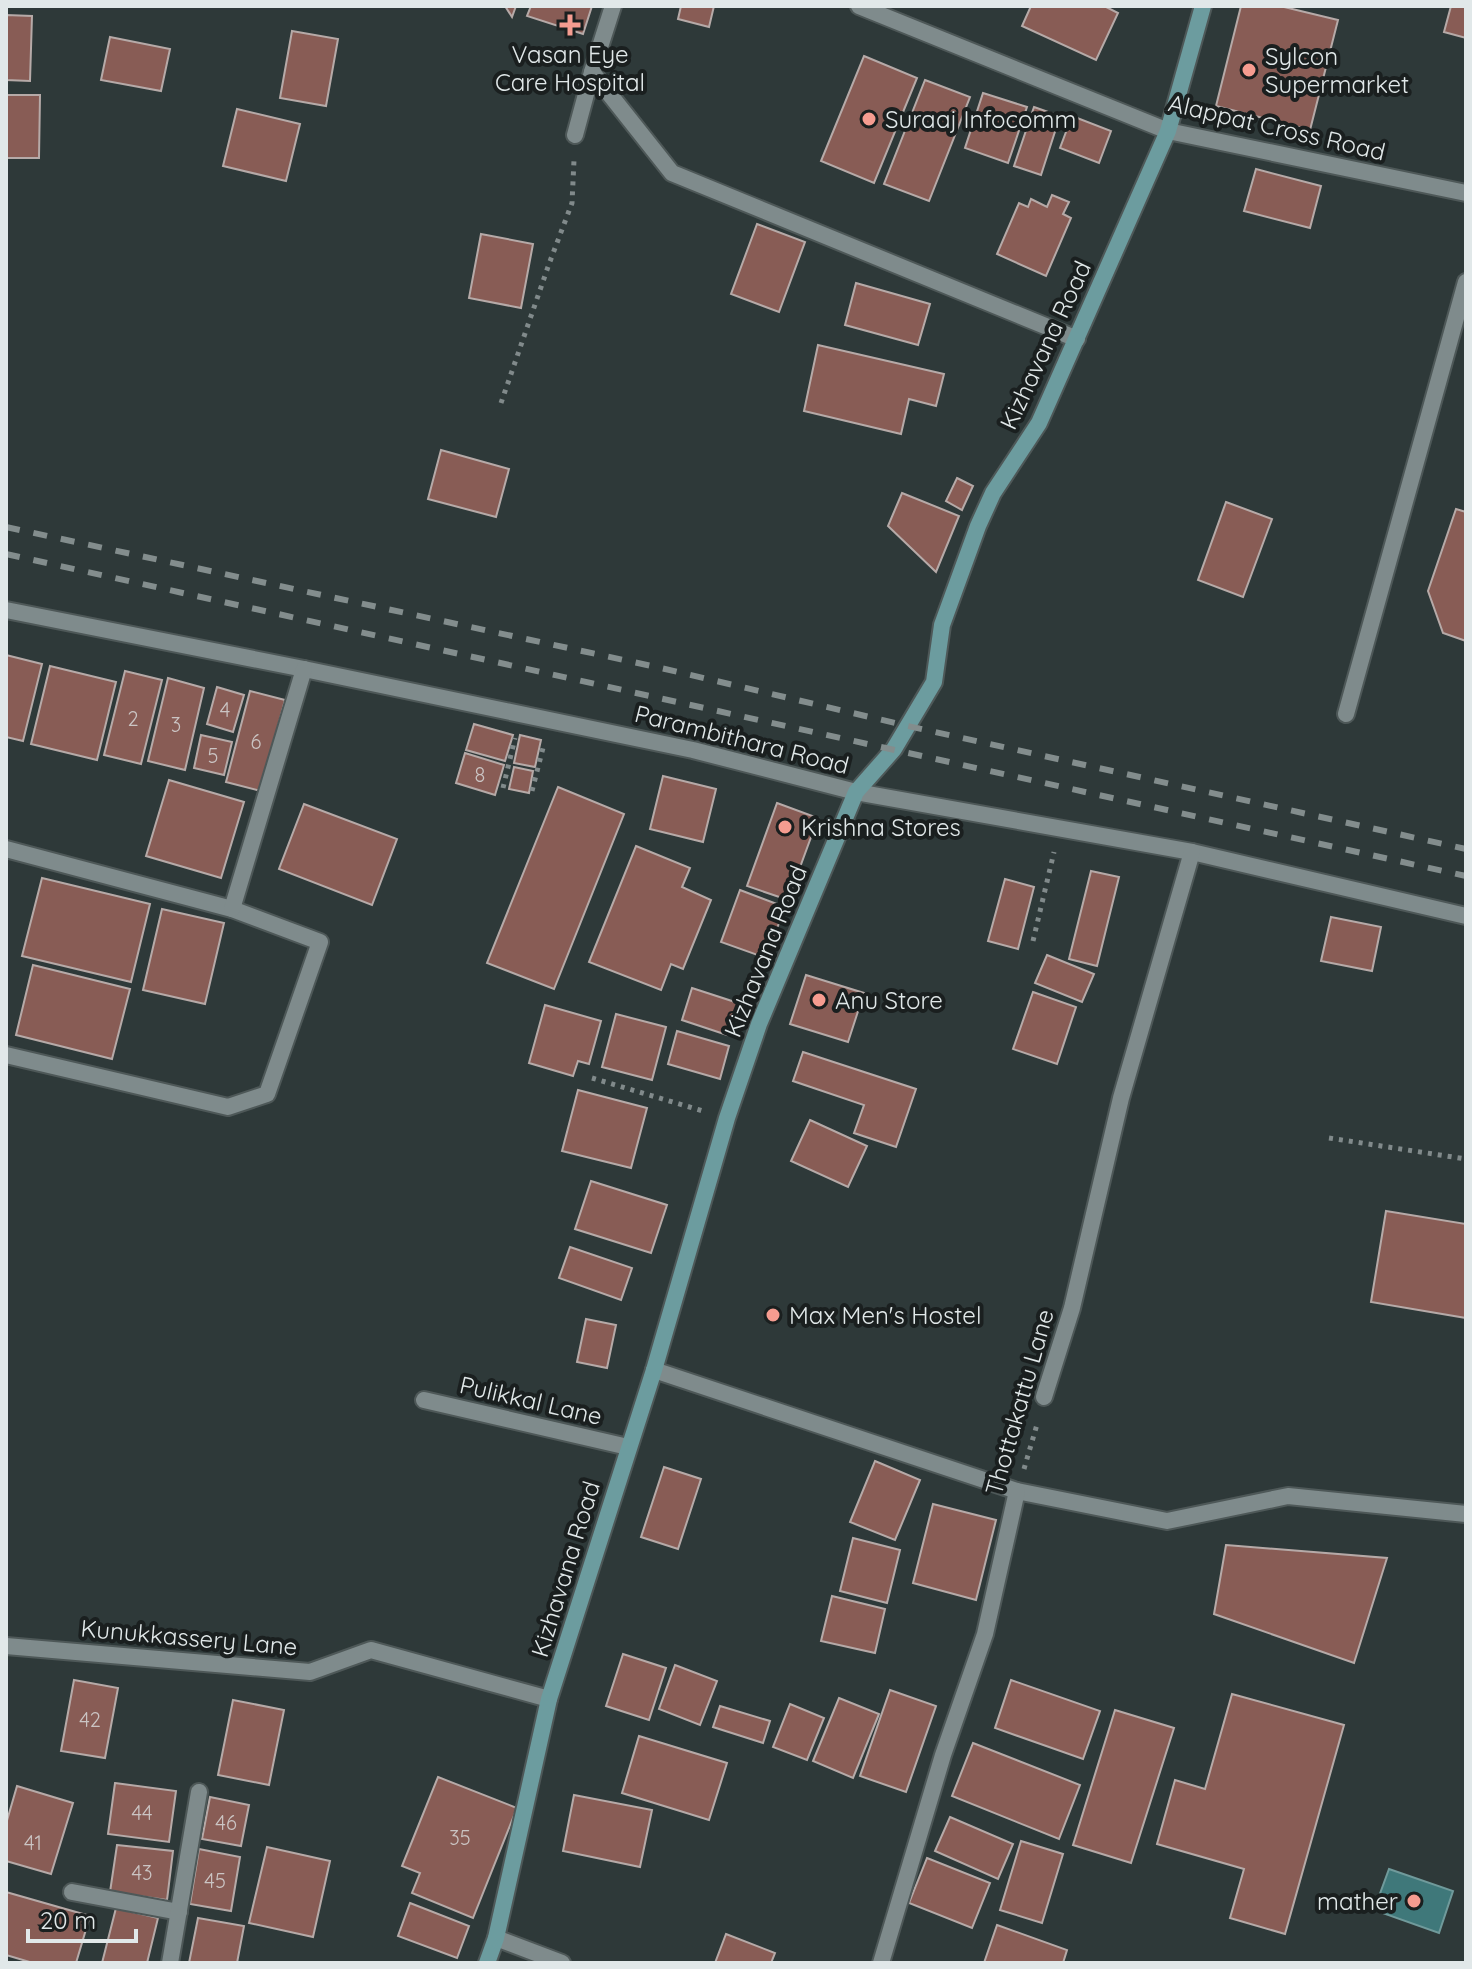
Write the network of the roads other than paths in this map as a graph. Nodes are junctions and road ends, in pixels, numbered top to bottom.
1 (613, 6) edge
2 (859, 6) edge
3 (1203, 6) edge
4 (592, 72) junction
5 (1168, 131) junction
6 (575, 135) road end
7 (1466, 193) edge
8 (1466, 282) edge
9 (1077, 339) junction
10 (6, 610) edge
11 (304, 669) junction
12 (1346, 714) dead end
13 (856, 792) junction
14 (6, 849) edge
15 (1192, 852) junction
16 (232, 909) junction
17 (1466, 916) edge
18 (6, 1055) edge
19 (654, 1370) junction
20 (1044, 1397) road end
21 (424, 1400) dead end
22 (628, 1447) junction
23 (1017, 1491) junction
24 (1466, 1514) edge
25 (6, 1646) edge
26 (549, 1699) junction
27 (199, 1792) dead end
28 (72, 1892) dead end
29 (179, 1912) junction
30 (496, 1938) junction
31 (170, 1963) edge
32 (487, 1963) edge
33 (562, 1963) edge
34 (881, 1963) edge

1 - 4 street
2 - 5 street, Alappat Cross Road
3 - 5 street, Kizhavana Road
4 - 6 street
4 - 9 street
5 - 7 street, Alappat Cross Road
5 - 9 street, Kizhavana Road
8 - 12 street
9 - 13 street, Kizhavana Road
10 - 11 street, Parambithara Road
11 - 13 street, Parambithara Road
11 - 16 street
13 - 15 street, Parambithara Road
13 - 19 street, Kizhavana Road
14 - 16 street
15 - 17 street, Parambithara Road
15 - 20 street, Thottakattu Lane
16 - 18 street
19 - 22 street, Kizhavana Road
19 - 23 street
21 - 22 street, Pulikkal Lane
22 - 26 street, Kizhavana Road
23 - 24 street
23 - 34 street, Thottakattu Lane
25 - 26 street, Kunukkassery Lane
26 - 30 street, Kizhavana Road
27 - 29 street
28 - 29 street
29 - 31 street
30 - 32 street, Kizhavana Road
30 - 33 street

